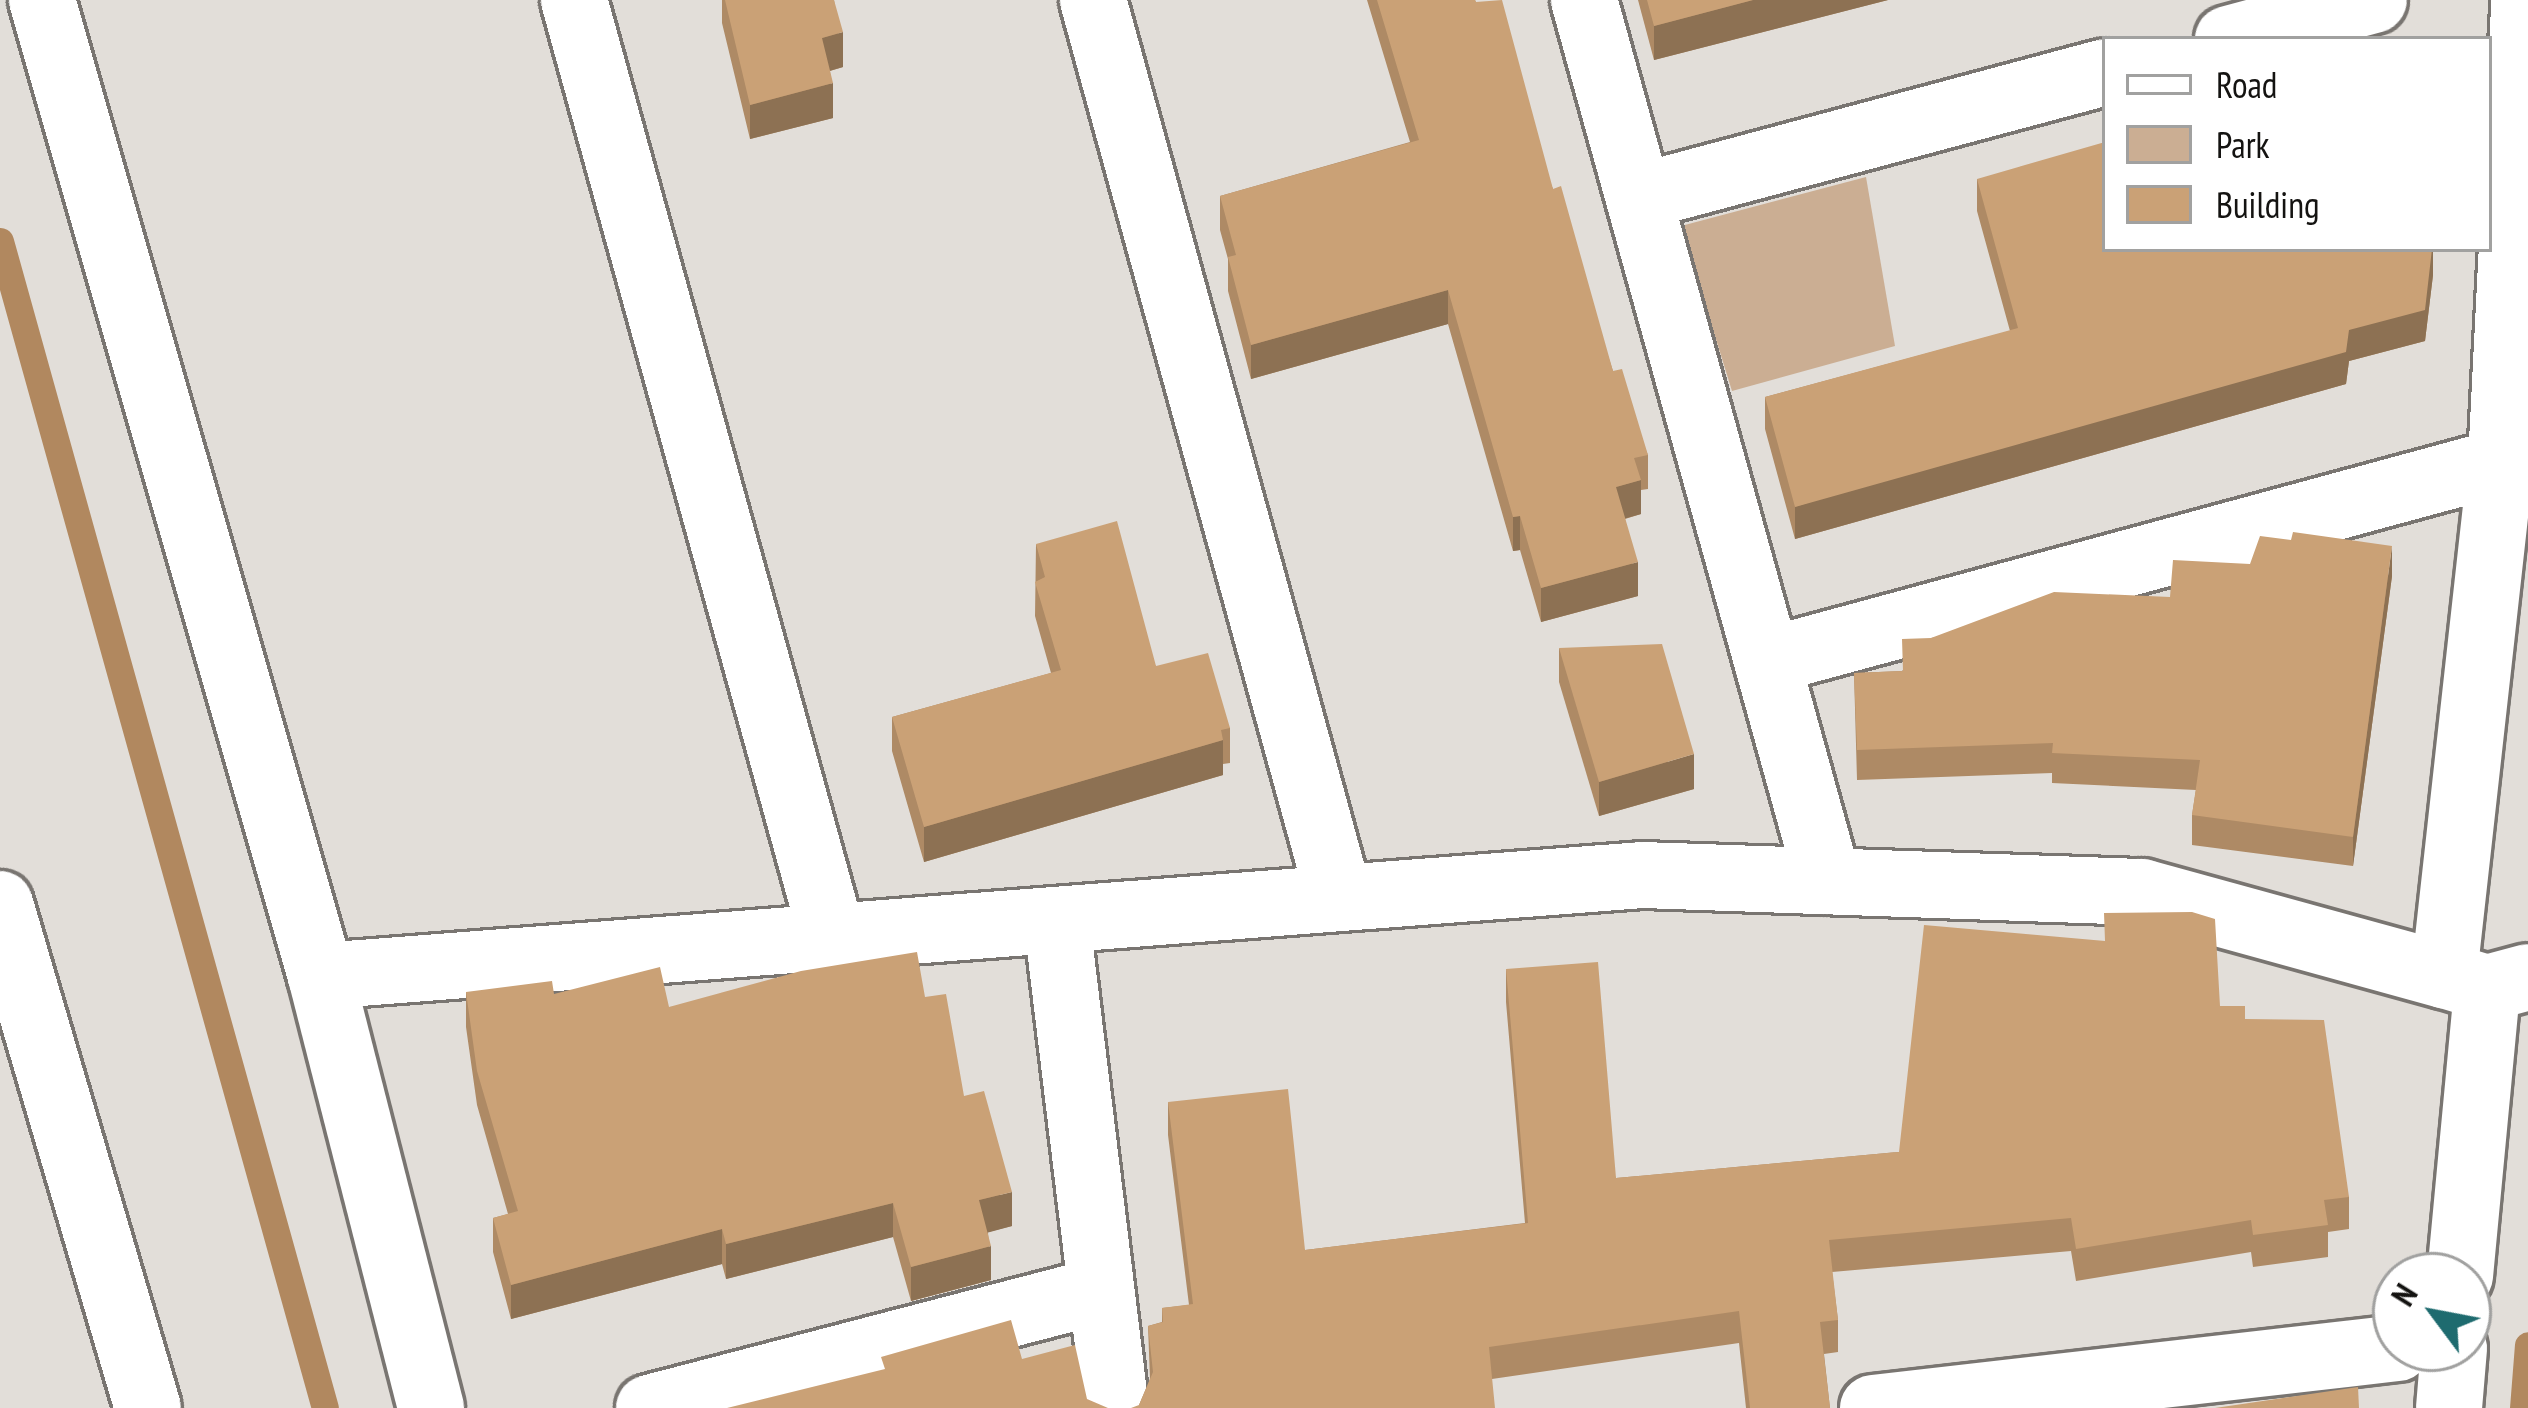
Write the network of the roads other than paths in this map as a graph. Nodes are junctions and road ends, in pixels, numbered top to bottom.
1 (42, 0) edge
2 (574, 0) edge
3 (1093, 0) edge
4 (1584, 0) edge
5 (2374, 0) edge
6 (2524, 0) edge
7 (2239, 36) edge
8 (2102, 73) edge
9 (1639, 197) junction
10 (2501, 462) junction
11 (1767, 662) junction
12 (1828, 881) junction
13 (1340, 897) junction
14 (0, 904) edge
15 (1058, 923) junction
16 (832, 936) junction
17 (321, 976) junction
18 (2486, 980) edge
19 (2462, 1252) edge
20 (1099, 1291) junction
21 (2372, 1351) edge
22 (2451, 1372) edge
23 (148, 1408) edge
24 (431, 1408) edge
25 (650, 1408) edge
26 (1116, 1408) edge
27 (1873, 1408) edge
28 (2449, 1408) edge

1 - 17 street
2 - 16 street
3 - 13 street
4 - 9 street
5 - 7 street
6 - 10 street
8 - 9 street
9 - 11 street
10 - 11 street
10 - 18 street
11 - 12 street
12 - 13 street
12 - 18 street
13 - 15 street
14 - 23 street
15 - 16 street
15 - 20 street
16 - 17 street
17 - 24 street
18 - 19 street
20 - 25 street
20 - 26 street
21 - 27 street
22 - 28 street

